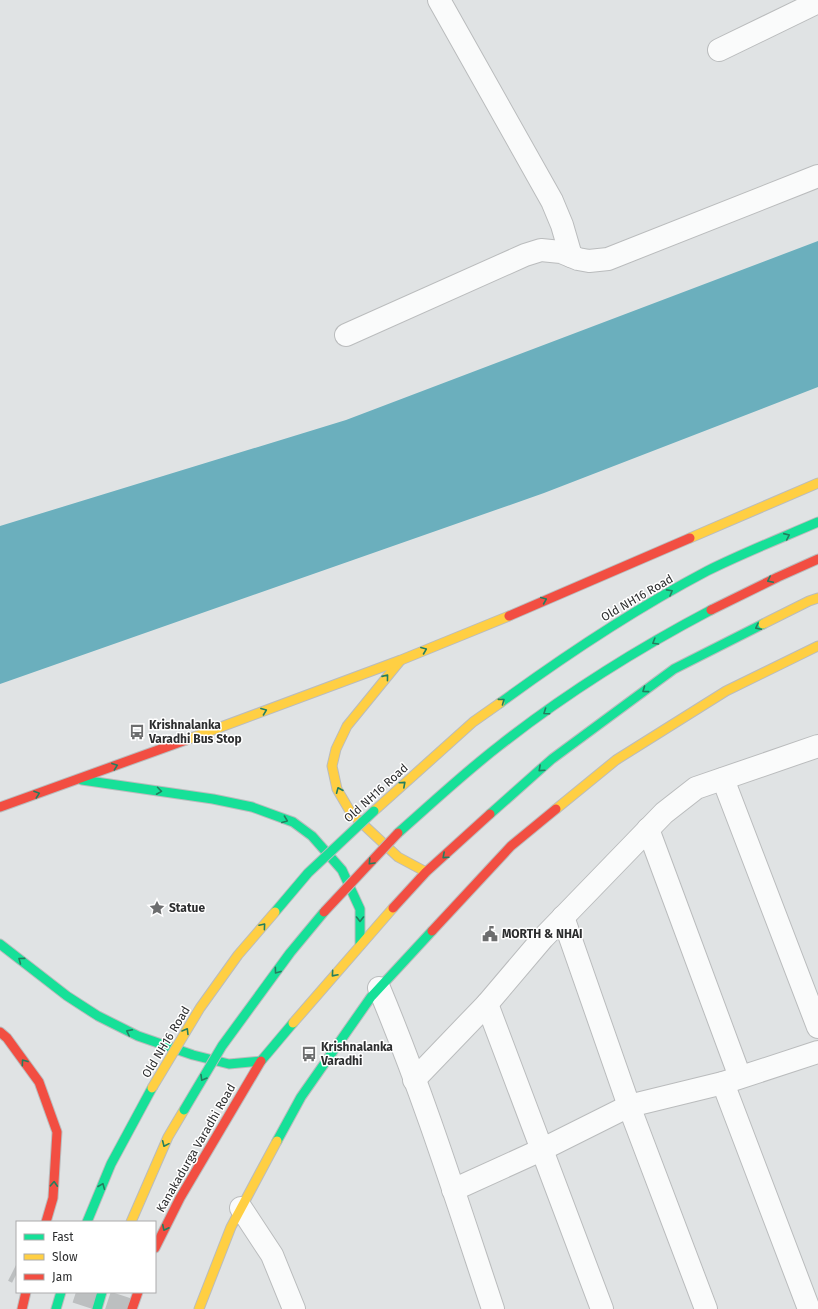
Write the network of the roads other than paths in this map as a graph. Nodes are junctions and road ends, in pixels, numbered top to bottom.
1 (439, 0) edge
2 (818, 2) edge
3 (719, 50) dead end
4 (818, 176) edge
5 (571, 256) junction
6 (346, 335) dead end
7 (818, 482) edge
8 (818, 522) edge
9 (818, 559) edge
10 (818, 598) edge
11 (818, 646) edge
12 (401, 660) junction
13 (818, 746) edge
14 (79, 779) junction
15 (723, 779) junction
16 (0, 807) edge
17 (648, 829) junction
18 (426, 872) junction
19 (563, 917) junction
20 (0, 944) edge
21 (360, 945) junction
22 (379, 988) junction
23 (486, 1004) junction
24 (818, 1027) edge
25 (0, 1032) edge
26 (818, 1052) edge
27 (260, 1061) junction
28 (414, 1080) junction
29 (731, 1080) junction
30 (629, 1106) junction
31 (541, 1150) junction
32 (454, 1190) junction
33 (241, 1208) junction
34 (46, 1221) edge
35 (87, 1221) edge
36 (131, 1221) edge
37 (156, 1246) edge
38 (26, 1293) edge
39 (61, 1293) edge
40 (102, 1293) edge
41 (138, 1293) edge
42 (22, 1309) edge
43 (56, 1309) edge
44 (97, 1309) edge
45 (132, 1309) edge
46 (199, 1309) edge
47 (294, 1309) edge
48 (493, 1309) edge
49 (602, 1309) edge
50 (706, 1309) edge
51 (809, 1309) edge

1 - 5 street
2 - 3 street
4 - 5 street
5 - 6 street
12 -> 7 main road
35 -> 8 main road, Old NH16 Road, bridge
9 -> 36 main road, bridge
10 -> 18 main road, Kanakadurga Varadhi Road
11 - 22 main road
14 -> 12 main road
18 -> 12 main road
13 - 15 street
16 -> 14 main road
14 -> 21 main road
15 - 17 street
15 - 24 street
17 - 19 street
17 - 29 street
18 - 21 main road, Kanakadurga Varadhi Road
19 - 23 street
19 - 30 street
27 -> 20 main road
21 -> 27 main road, Kanakadurga Varadhi Road
22 - 28 street
22 - 33 main road
23 - 28 street
23 - 31 street
34 -> 25 main road
26 - 29 street
27 -> 37 main road, Kanakadurga Varadhi Road
28 - 32 street
29 - 30 street
29 - 51 street
30 - 31 street
30 - 50 street
31 - 32 street
31 - 49 street
32 - 48 street
33 - 46 main road
33 - 47 street
38 - 42 main road
39 - 43 main road
40 - 44 main road
41 - 45 main road

